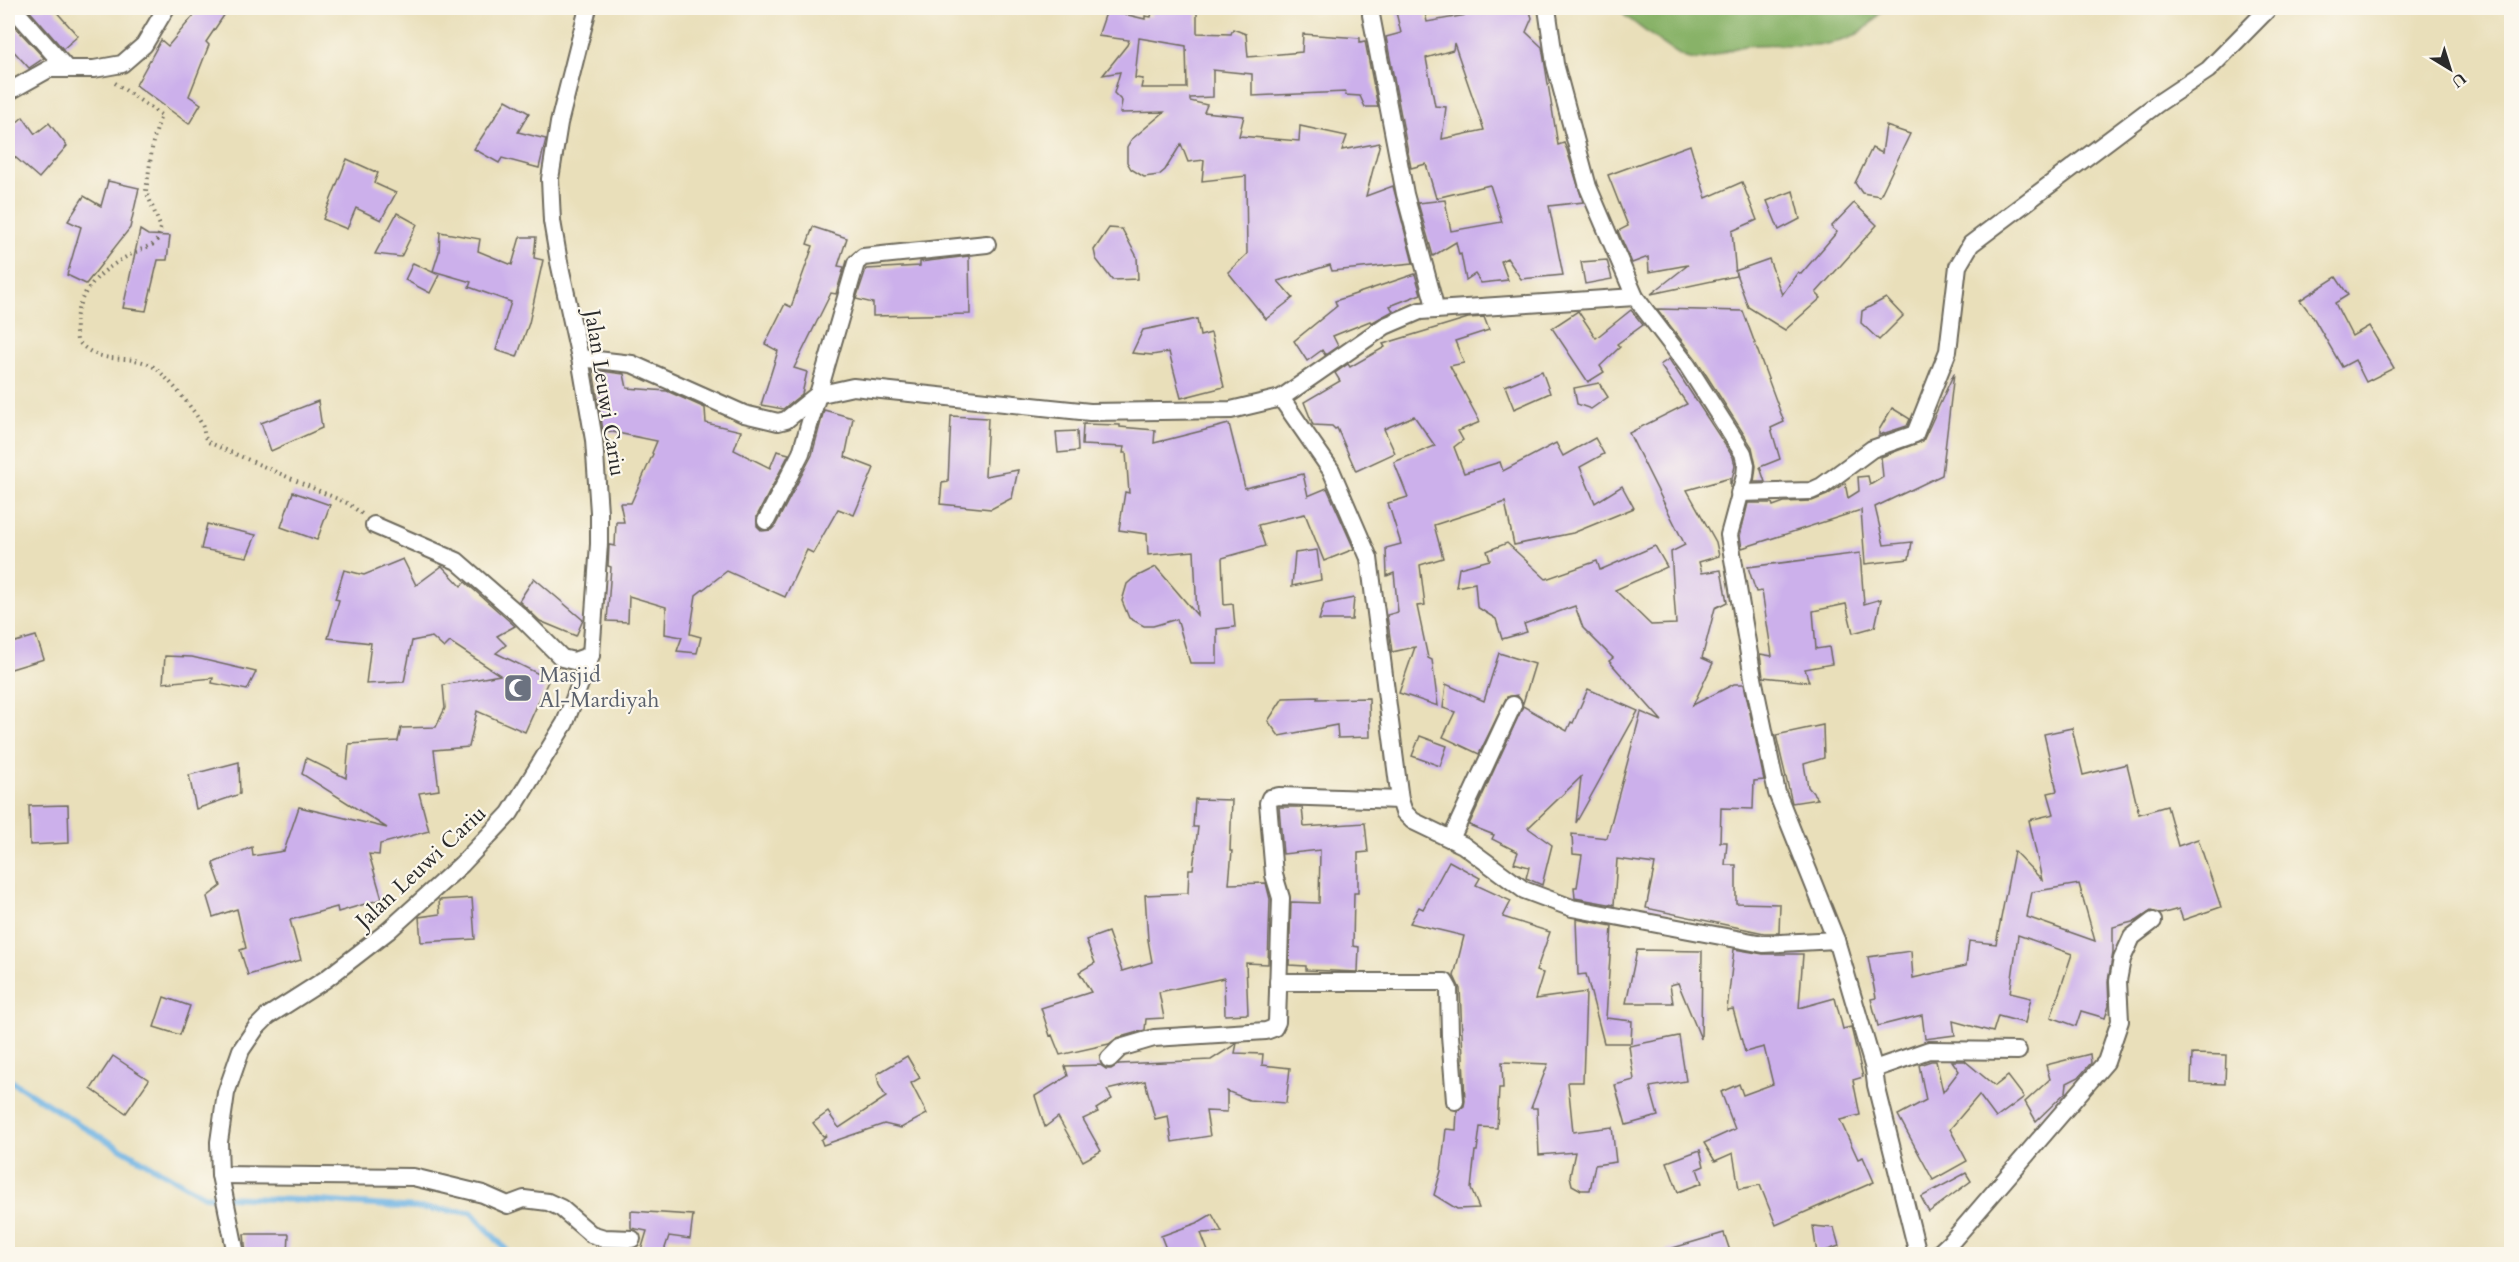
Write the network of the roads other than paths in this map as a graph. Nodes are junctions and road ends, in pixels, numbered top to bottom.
1 (13, 8) edge
2 (166, 8) edge
3 (588, 8) edge
4 (1547, 8) edge
5 (2269, 8) edge
6 (1371, 15) dead end
7 (67, 69) junction
8 (8, 92) edge
9 (987, 244) dead end
10 (1635, 297) junction
11 (1436, 310) junction
12 (580, 358) junction
13 (817, 395) junction
14 (1281, 398) junction
15 (1740, 493) junction
16 (766, 521) dead end
17 (374, 525) road end
18 (591, 655) junction
19 (1513, 705) dead end
20 (1400, 800) junction
21 (1451, 839) junction
22 (2153, 921) dead end
23 (1836, 940) junction
24 (1278, 982) junction
25 (2018, 1051) dead end
26 (1109, 1059) dead end
27 (1874, 1069) junction
28 (1455, 1101) dead end
29 (222, 1183) junction
30 (632, 1239) dead end
31 (236, 1254) edge
32 (1918, 1254) edge
33 (1938, 1254) edge

1 - 7 street
2 - 7 street
3 - 12 street, Jalan Leuwi Cariu
4 - 10 street
5 - 15 street
6 - 11 street
7 - 8 street
9 - 13 street
10 - 11 street
10 - 15 street
11 - 14 street
12 - 13 street
12 - 18 street, Jalan Leuwi Cariu
13 - 14 street
13 - 16 street
14 - 20 street
15 - 23 street
17 - 18 street
18 - 29 street, Jalan Leuwi Cariu
19 - 21 street
20 - 21 street
20 - 24 street
21 - 23 street
22 - 33 street
23 - 27 street
24 - 26 street
24 - 28 street
25 - 27 street
27 - 32 street
29 - 30 street
29 - 31 street, Jalan Leuwi Cariu

